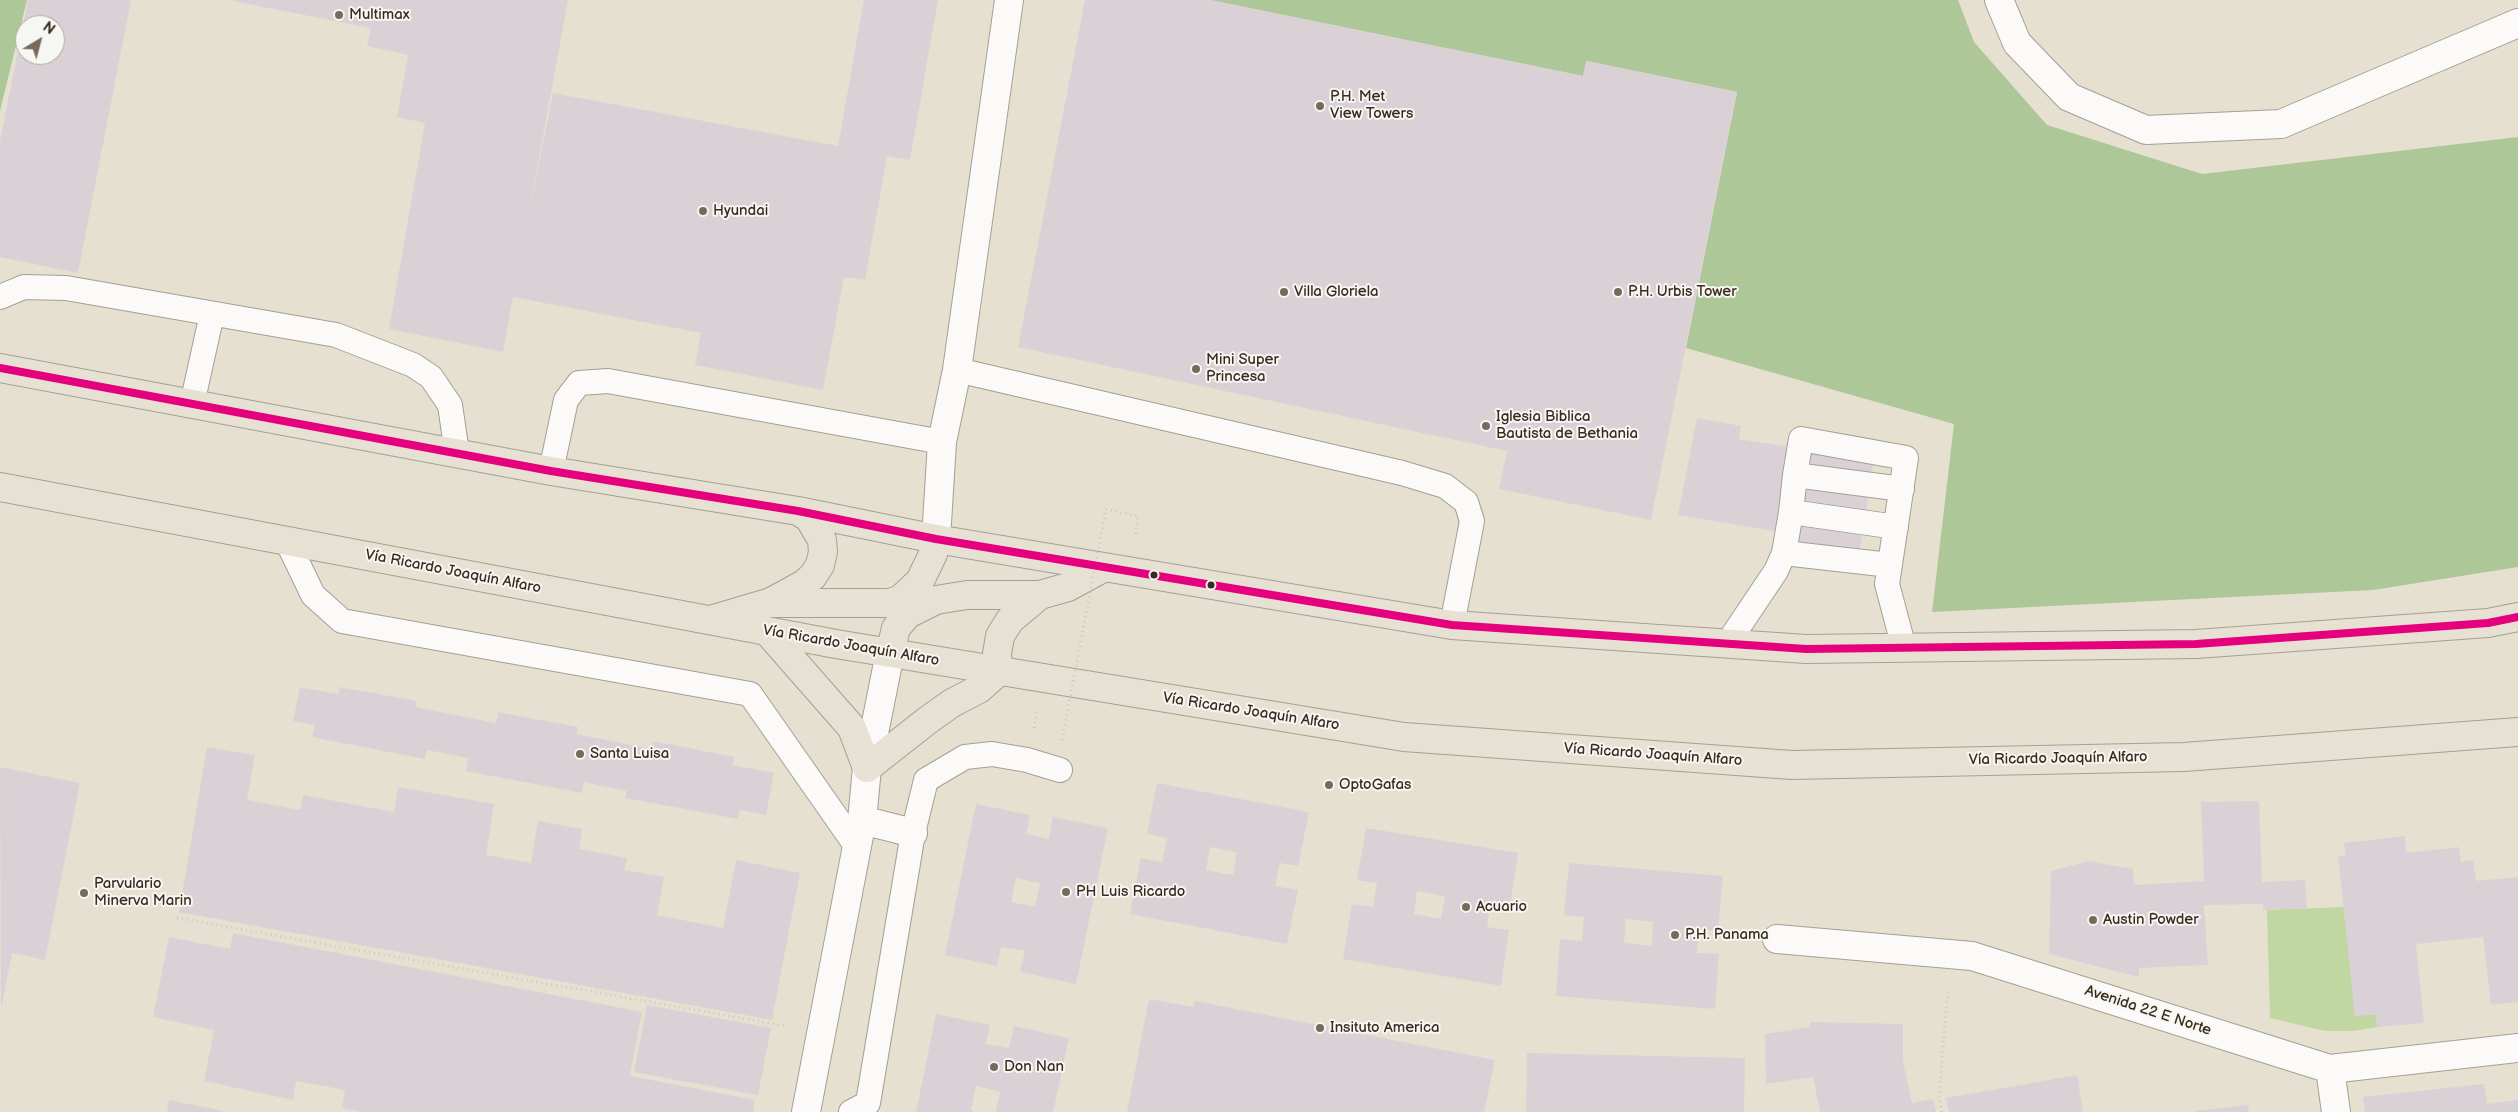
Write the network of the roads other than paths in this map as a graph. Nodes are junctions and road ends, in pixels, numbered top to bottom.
1 (1008, 0) edge
2 (1999, 0) edge
3 (2518, 23) edge
4 (0, 297) edge
5 (212, 314) junction
6 (0, 368) edge
7 (957, 370) junction
8 (192, 404) junction
9 (942, 442) junction
10 (457, 453) junction
11 (551, 471) junction
12 (1795, 475) junction
13 (0, 487) edge
14 (1902, 489) junction
15 (798, 511) junction
16 (1791, 512) junction
17 (1896, 528) junction
18 (936, 539) junction
19 (287, 541) junction
20 (1784, 553) junction
21 (1890, 565) junction
22 (1102, 568) junction
23 (1040, 595) junction
24 (768, 603) junction
25 (2518, 617) edge
26 (710, 620) junction
27 (1452, 625) junction
28 (767, 630) junction
29 (1727, 644) junction
30 (1904, 648) junction
31 (890, 654) junction
32 (998, 672) junction
33 (2518, 732) edge
34 (867, 768) junction
35 (1060, 770) dead end
36 (862, 820) junction
37 (912, 833) junction
38 (856, 847) junction
39 (1777, 939) dead end
40 (2518, 1048) edge
41 (2330, 1070) junction
42 (806, 1112) edge
43 (851, 1112) edge
44 (2336, 1112) edge

1 - 7 street
2 - 3 street
4 - 5 lane
5 - 8 lane
5 - 10 lane
6 - 8 main road
7 - 9 street
7 - 27 lane
8 - 10 main road
9 - 11 lane
9 - 18 street
10 - 11 main road
11 - 15 main road
12 - 14 lane
12 - 14 lane
12 - 16 lane
13 - 19 main road, Vía Ricardo Joaquín Alfaro
14 - 17 lane
15 - 18 main road
15 - 24 main road
16 - 17 lane
16 - 20 lane
17 - 21 lane
18 - 22 main road
18 - 24 main road
19 - 26 main road, Vía Ricardo Joaquín Alfaro
19 - 38 lane
20 - 21 lane
20 - 29 lane
21 - 30 lane
22 - 23 main road
22 - 27 main road
23 - 31 main road
23 - 32 main road
24 - 26 main road
25 - 30 main road
26 - 28 main road, Vía Ricardo Joaquín Alfaro
27 - 29 main road
28 - 31 main road, Vía Ricardo Joaquín Alfaro
28 - 34 main road
29 - 30 main road
31 - 32 main road, Vía Ricardo Joaquín Alfaro
31 - 34 street
32 - 33 main road, Vía Ricardo Joaquín Alfaro
32 - 34 main road
34 - 36 street
35 - 37 lane
36 - 37 street
36 - 38 street
37 - 43 lane
38 - 42 street
39 - 41 street, Avenida 22 E Norte
40 - 41 street, Avenida 22 E Norte
41 - 44 street

